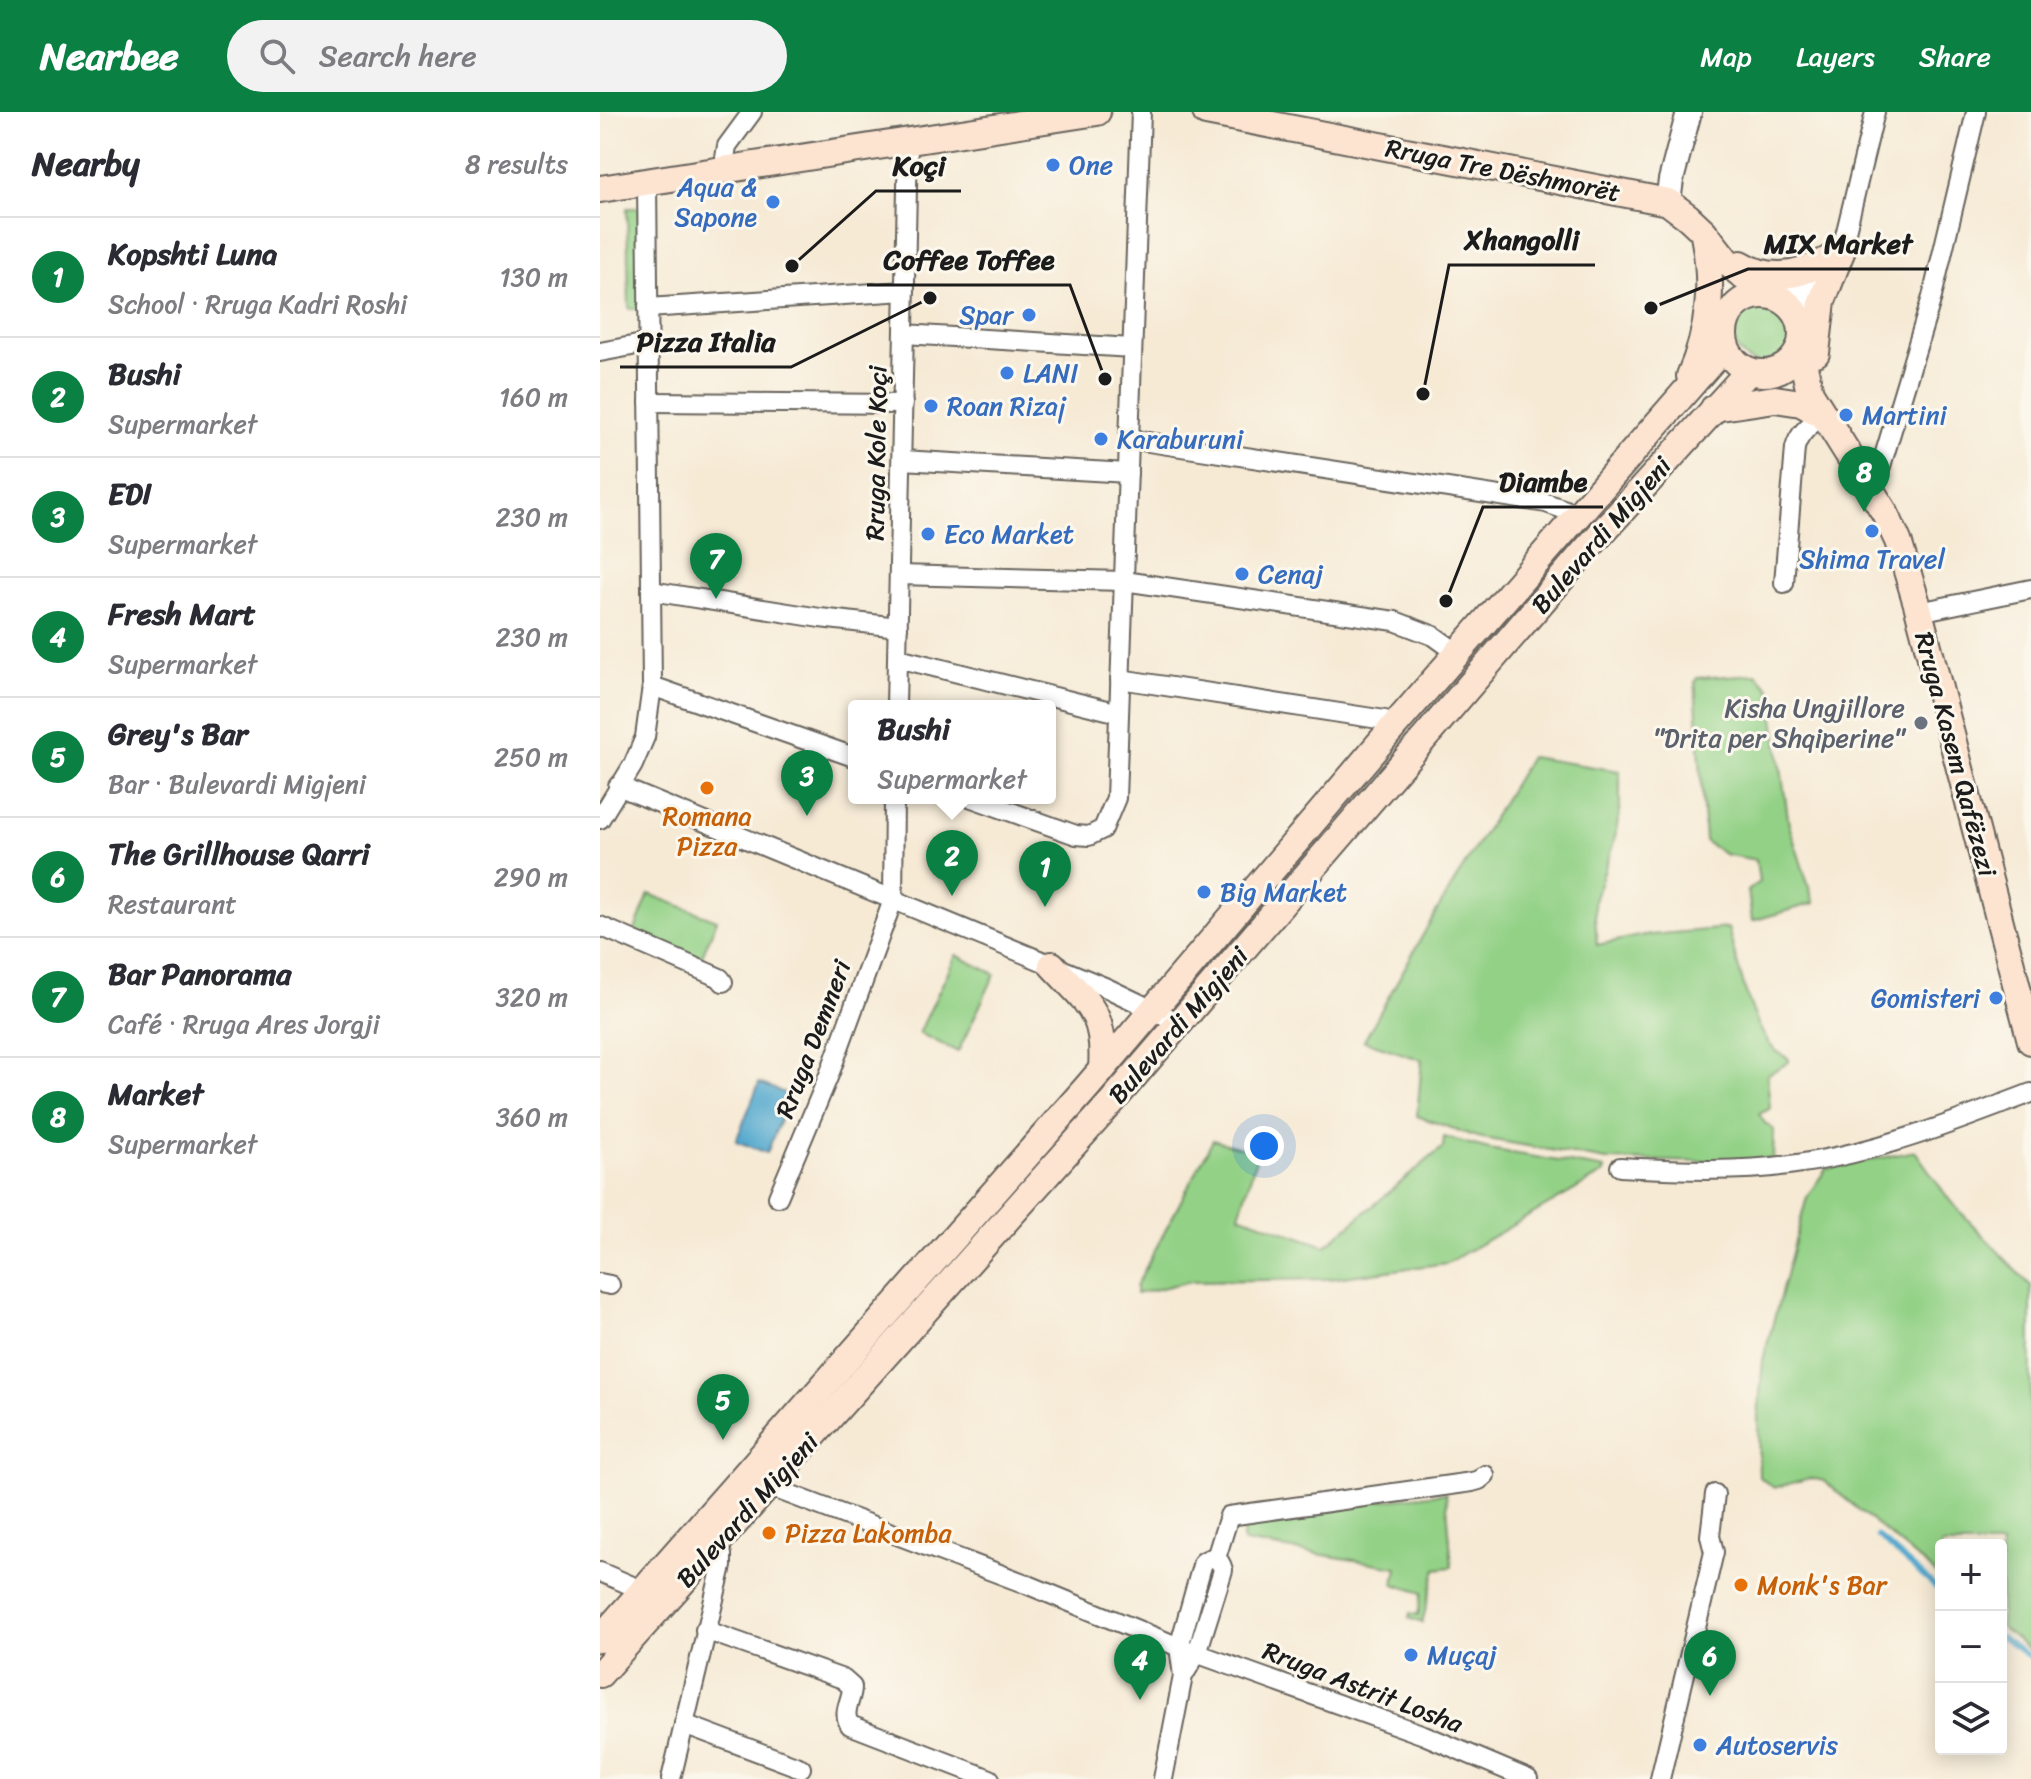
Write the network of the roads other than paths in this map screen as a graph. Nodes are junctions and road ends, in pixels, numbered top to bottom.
1 (752, 112) edge
2 (1092, 112) edge
3 (1141, 112) edge
4 (1689, 112) edge
5 (1875, 112) edge
6 (1976, 112) edge
7 (1220, 113) edge
8 (908, 141) junction
9 (723, 170) junction
10 (647, 182) junction
11 (600, 189) edge
12 (1668, 202) junction
13 (1717, 249) junction
14 (1841, 252) junction
15 (1822, 277) junction
16 (905, 291) junction
17 (1771, 296) junction
18 (1738, 303) junction
19 (648, 308) junction
20 (904, 334) junction
21 (1801, 336) junction
22 (648, 343) junction
23 (1725, 346) junction
24 (1132, 348) junction
25 (600, 352) edge
26 (1761, 372) junction
27 (1810, 393) junction
28 (649, 402) junction
29 (1675, 403) junction
30 (903, 404) junction
31 (1714, 408) junction
32 (1824, 416) junction
33 (1129, 439) junction
34 (902, 460) junction
35 (1128, 473) junction
36 (1870, 487) junction
37 (1577, 514) junction
38 (899, 575) junction
39 (1124, 581) junction
40 (1784, 583) dead end
41 (2031, 589) edge
42 (651, 591) junction
43 (1919, 612) junction
44 (898, 627) junction
45 (1459, 654) junction
46 (898, 658) junction
47 (1120, 679) junction
48 (652, 686) junction
49 (896, 700) edge
50 (1119, 713) junction
51 (1396, 724) junction
52 (848, 755) edge
53 (618, 786) junction
54 (894, 804) edge
55 (989, 804) edge
56 (600, 819) edge
57 (893, 900) junction
58 (600, 926) edge
59 (1052, 965) junction
60 (723, 982) dead end
61 (1153, 1009) junction
62 (1180, 1023) junction
63 (2031, 1041) edge
64 (1102, 1069) junction
65 (2031, 1093) edge
66 (1620, 1167) dead end
67 (778, 1197) dead end
68 (1485, 1475) dead end
69 (768, 1486) junction
70 (1715, 1494) dead end
71 (717, 1543) junction
72 (600, 1572) edge
73 (644, 1591) junction
74 (705, 1630) junction
75 (600, 1639) edge
76 (1188, 1650) junction
77 (600, 1674) edge
78 (684, 1724) junction
79 (801, 1768) dead end
80 (671, 1779) edge
81 (990, 1779) edge
82 (1163, 1779) edge
83 (1528, 1779) edge
84 (1660, 1779) edge

1 - 9 street
2 - 8 main road
3 - 24 street
4 - 12 street
5 - 14 street
6 - 36 street
7 - 12 main road, Rruga Tre Dëshmorët
8 - 9 main road
8 - 16 street, Rruga Kole Koçi
9 - 10 main road
10 - 11 main road
10 - 19 street
12 - 13 main road, Rruga Tre Dëshmorët
13 - 14 main road
13 - 17 main road, Rruga Tre Dëshmorët
13 - 18 main road
13 - 29 main road
14 - 15 street
14 - 32 main road
15 - 17 street
15 - 21 street
16 - 19 street
16 - 20 street, Rruga Kole Koçi
17 - 18 main road
17 - 21 main road
18 - 23 main road
19 - 22 street
20 - 24 street
20 - 30 street, Rruga Kole Koçi
21 - 26 main road
21 - 27 main road, Rruga Kasem Qafëzezi
22 - 25 street
22 - 28 street
23 - 26 main road
23 - 29 main road, Bulevardi Migjeni
24 - 33 street
26 - 27 main road, Rruga Kasem Qafëzezi
26 - 31 main road, Bulevardi Migjeni
27 - 32 main road, Rruga Kasem Qafëzezi
28 - 30 street
28 - 42 street
29 - 37 main road, Bulevardi Migjeni
30 - 34 street, Rruga Kole Koçi
31 - 32 main road
31 - 62 main road, Bulevardi Migjeni
32 - 36 main road, Rruga Kasem Qafëzezi
32 - 40 street
33 - 35 street
33 - 37 street
34 - 35 street
34 - 38 street, Rruga Kole Koçi
35 - 39 street
36 - 43 main road, Rruga Kasem Qafëzezi
37 - 45 main road, Bulevardi Migjeni
38 - 39 street, Rruga Kole Koçi
38 - 44 street, Rruga Kole Koçi
39 - 45 street, Rruga Kole Koçi
39 - 47 street
41 - 43 street
42 - 44 street
42 - 48 street
43 - 63 main road, Rruga Kasem Qafëzezi
44 - 46 street, Rruga Kole Koçi
45 - 51 main road, Bulevardi Migjeni
46 - 49 street, Rruga Kole Koçi
46 - 50 street
47 - 50 street
47 - 51 street
48 - 52 street
48 - 53 street
50 - 55 street
51 - 61 main road, Bulevardi Migjeni
53 - 56 street
53 - 57 street
54 - 57 street
57 - 59 street
57 - 67 street, Rruga Demneri
58 - 60 street
59 - 61 street
59 - 64 main road
61 - 62 street
61 - 64 main road, Bulevardi Migjeni
62 - 69 main road, Bulevardi Migjeni
64 - 73 main road, Bulevardi Migjeni
65 - 66 street
68 - 76 street
69 - 71 main road, Bulevardi Migjeni
69 - 76 street, Rruga Astrit Losha
70 - 84 street
71 - 74 street
71 - 77 main road, Bulevardi Migjeni
72 - 73 street
73 - 75 main road, Bulevardi Migjeni
74 - 78 street
74 - 81 street
76 - 82 street
76 - 83 street, Rruga Astrit Losha
78 - 79 street
78 - 80 street

